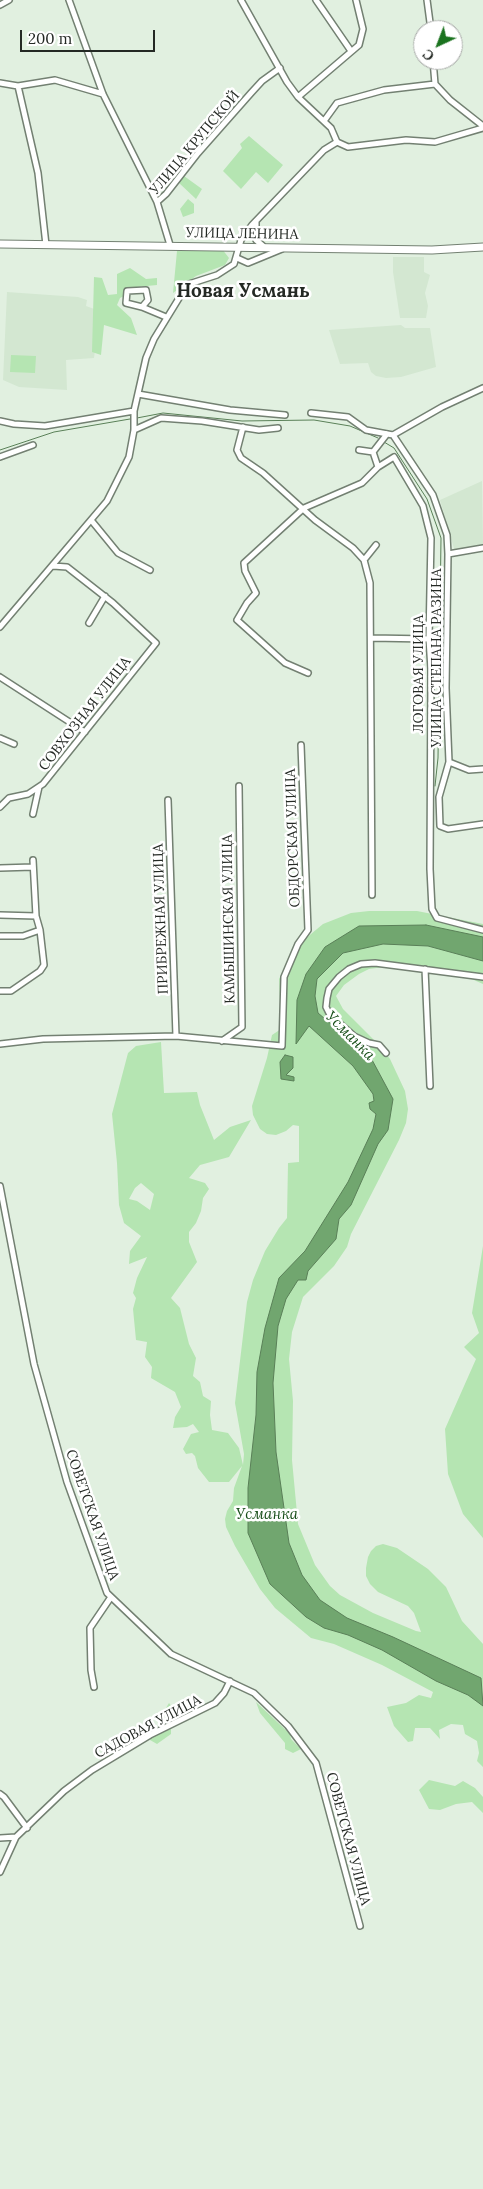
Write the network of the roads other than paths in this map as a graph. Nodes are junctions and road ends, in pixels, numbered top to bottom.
1 (9, 0) edge
2 (69, 0) edge
3 (241, 0) edge
4 (316, 0) edge
5 (356, 0) edge
6 (427, 0) edge
7 (0, 4) edge
8 (430, 20) edge
9 (351, 51) junction
10 (280, 68) junction
11 (433, 70) edge
12 (0, 83) edge
13 (434, 84) junction
14 (18, 86) junction
15 (103, 94) junction
16 (298, 97) junction
17 (324, 121) junction
18 (483, 127) edge
19 (337, 142) junction
20 (158, 202) junction
21 (256, 222) junction
22 (0, 244) edge
23 (46, 245) junction
24 (170, 245) junction
25 (238, 246) junction
26 (263, 246) junction
27 (285, 247) junction
28 (483, 247) edge
29 (237, 258) junction
30 (142, 307) junction
31 (166, 317) junction
32 (483, 388) edge
33 (138, 394) junction
34 (134, 411) junction
35 (312, 413) dead end
36 (285, 415) dead end
37 (0, 420) edge
38 (244, 427) junction
39 (278, 428) dead end
40 (134, 430) junction
41 (390, 435) junction
42 (33, 445) dead end
43 (359, 450) dead end
44 (373, 452) junction
45 (0, 457) edge
46 (378, 467) junction
47 (304, 508) junction
48 (91, 520) junction
49 (376, 544) dead end
50 (483, 548) edge
51 (448, 554) junction
52 (61, 556) junction
53 (364, 560) junction
54 (53, 566) junction
55 (67, 567) junction
56 (150, 570) dead end
57 (105, 596) junction
58 (89, 623) dead end
59 (0, 627) edge
60 (371, 638) junction
61 (429, 639) junction
62 (308, 673) dead end
63 (0, 677) edge
64 (85, 732) junction
65 (0, 738) edge
66 (14, 744) dead end
67 (300, 745) dead end
68 (449, 762) junction
69 (483, 769) edge
70 (239, 786) dead end
71 (39, 787) junction
72 (28, 794) junction
73 (168, 800) dead end
74 (36, 801) junction
75 (0, 807) edge
76 (33, 814) dead end
77 (483, 824) edge
78 (33, 860) dead end
79 (33, 867) junction
80 (0, 868) edge
81 (372, 894) dead end
82 (0, 915) edge
83 (36, 916) junction
84 (40, 930) junction
85 (483, 930) edge
86 (0, 936) edge
87 (425, 969) junction
88 (483, 977) edge
89 (0, 991) edge
90 (176, 1036) junction
91 (222, 1042) junction
92 (0, 1044) edge
93 (386, 1053) dead end
94 (430, 1086) dead end
95 (0, 1186) edge
96 (111, 1597) junction
97 (230, 1681) junction
98 (94, 1687) dead end
99 (0, 1794) edge
100 (27, 1828) junction
101 (16, 1837) junction
102 (0, 1838) edge
103 (0, 1872) edge
104 (360, 1926) dead end

1 - 7 street
2 - 15 street
3 - 10 street
4 - 9 street
5 - 9 street
6 - 8 street
9 - 16 street
10 - 16 street
10 - 20 street, УЛИЦА КРУПСКОЙ
11 - 13 street
12 - 14 street
13 - 17 street
13 - 18 street
14 - 15 street
14 - 23 street
15 - 20 street
16 - 17 street
17 - 19 street
18 - 19 street
19 - 21 street
20 - 24 street, УЛИЦА КРУПСКОЙ
21 - 25 street
21 - 26 street
22 - 23 main road, УЛИЦА ЛЕНИНА
23 - 24 main road, УЛИЦА ЛЕНИНА
24 - 25 main road, УЛИЦА ЛЕНИНА
25 - 26 main road, УЛИЦА ЛЕНИНА
25 - 29 street
26 - 27 main road, УЛИЦА ЛЕНИНА
27 - 28 main road, УЛИЦА ЛЕНИНА
27 - 29 street
29 - 31 street
30 - 30 street
30 - 31 street
31 - 33 street
32 - 41 street
33 - 34 street
33 - 36 street
34 - 37 street
34 - 40 street
35 - 41 street
38 - 39 street
38 - 40 street
38 - 47 street
40 - 48 street
41 - 44 street
41 - 51 street, УЛИЦА СТЕПАНА РАЗИНА
42 - 45 street
43 - 44 street
44 - 46 street
46 - 47 street
46 - 61 street, ЛОГОВАЯ УЛИЦА
47 - 53 street
47 - 62 street
48 - 52 street
48 - 56 street
49 - 53 street
50 - 51 street, УЛИЦА СТЕПАНА РАЗИНА
51 - 68 street, УЛИЦА СТЕПАНА РАЗИНА
52 - 54 street
52 - 55 street
53 - 60 street
54 - 55 street
54 - 59 street
55 - 57 street
57 - 58 street
57 - 64 street, СОВХОЗНАЯ УЛИЦА
60 - 61 street
60 - 81 street
61 - 85 street, ЛОГОВАЯ УЛИЦА
63 - 64 street
64 - 71 street, СОВХОЗНАЯ УЛИЦА
65 - 66 street
67 - 91 street, ОБДОРСКАЯ УЛИЦА
68 - 69 street, УЛИЦА СТЕПАНА РАЗИНА
68 - 77 street, УЛИЦА СТЕПАНА РАЗИНА
70 - 91 street, КАМЫШИНСКАЯ УЛИЦА
71 - 72 street, СОВХОЗНАЯ УЛИЦА
71 - 74 street
72 - 74 street
72 - 75 street, СОВХОЗНАЯ УЛИЦА
73 - 90 street, ПРИБРЕЖНАЯ УЛИЦА
74 - 76 street
78 - 79 street
79 - 80 street
79 - 83 street
82 - 83 street
83 - 84 street
84 - 86 street
84 - 89 street
87 - 88 street
87 - 93 street
87 - 94 street
90 - 91 street
90 - 92 street
95 - 96 street, СОВЕТСКАЯ УЛИЦА
96 - 97 street, СОВЕТСКАЯ УЛИЦА
96 - 98 street
97 - 100 street, САДОВАЯ УЛИЦА
97 - 104 street, СОВЕТСКАЯ УЛИЦА
99 - 100 street
100 - 101 street, САДОВАЯ УЛИЦА
101 - 102 street
101 - 103 street, САДОВАЯ УЛИЦА

